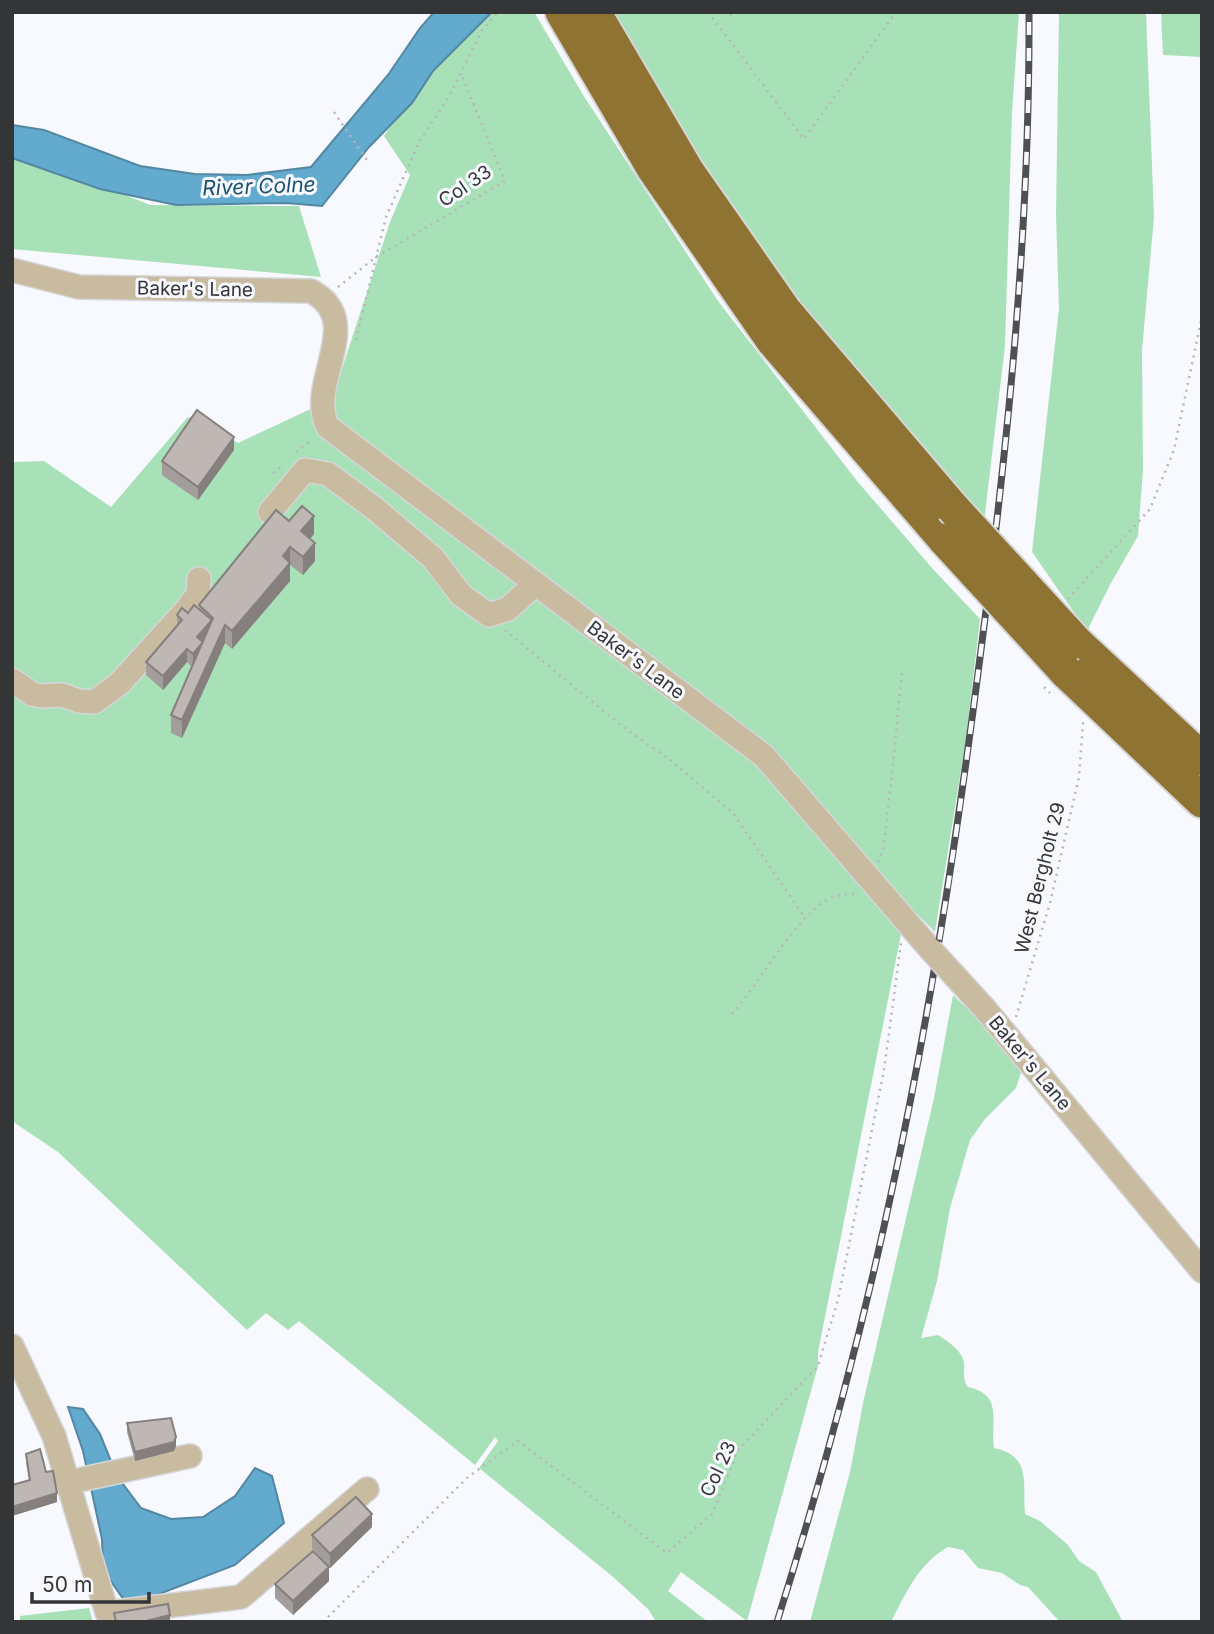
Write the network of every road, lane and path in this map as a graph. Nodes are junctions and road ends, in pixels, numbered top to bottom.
1 (498, 12) edge
2 (708, 12) edge
3 (725, 12) edge
4 (736, 12) edge
5 (895, 12) edge
6 (574, 15) edge
7 (461, 73) junction
8 (334, 111) dead end
9 (369, 163) dead end
10 (376, 257) junction
11 (12, 270) edge
12 (324, 298) junction
13 (1202, 316) edge
14 (355, 343) dead end
15 (328, 427) junction
16 (292, 457) dead end
17 (286, 464) dead end
18 (273, 473) dead end
19 (270, 512) edge
20 (198, 579) dead end
21 (535, 584) junction
22 (1062, 606) dead end
23 (508, 610) junction
24 (1071, 657) junction
25 (902, 671) dead end
26 (12, 680) edge
27 (1083, 723) dead end
28 (1202, 759) edge
29 (1202, 800) edge
30 (871, 880) junction
31 (804, 918) junction
32 (904, 919) junction
33 (732, 1014) dead end
34 (1010, 1037) junction
35 (1202, 1270) edge
36 (12, 1346) edge
37 (190, 1456) dead end
38 (69, 1482) junction
39 (367, 1489) dead end
40 (323, 1622) edge

1 - 7 path
2 - 5 path
3 - 4 path
6 - 24 highway, bridge
6 - 24 highway, bridge
7 - 10 path
7 - 10 path, Col 33
8 - 9 path
10 - 12 path, Col 33
10 - 14 path
11 - 12 street, Baker's Lane
12 - 15 street
13 - 22 path
15 - 16 path
15 - 21 street, Baker's Lane
17 - 18 path
19 - 23 street
20 - 26 street
21 - 23 street
21 - 30 street, Baker's Lane
23 - 31 path
24 - 28 highway
24 - 29 highway
25 - 30 path
27 - 34 path, West Bergholt 29
30 - 31 path
30 - 32 street, Baker's Lane
31 - 33 path
32 - 34 street, Baker's Lane, bridge
32 - 40 path, Col 23
34 - 35 street, Baker's Lane
36 - 38 street
37 - 38 street
38 - 39 street

